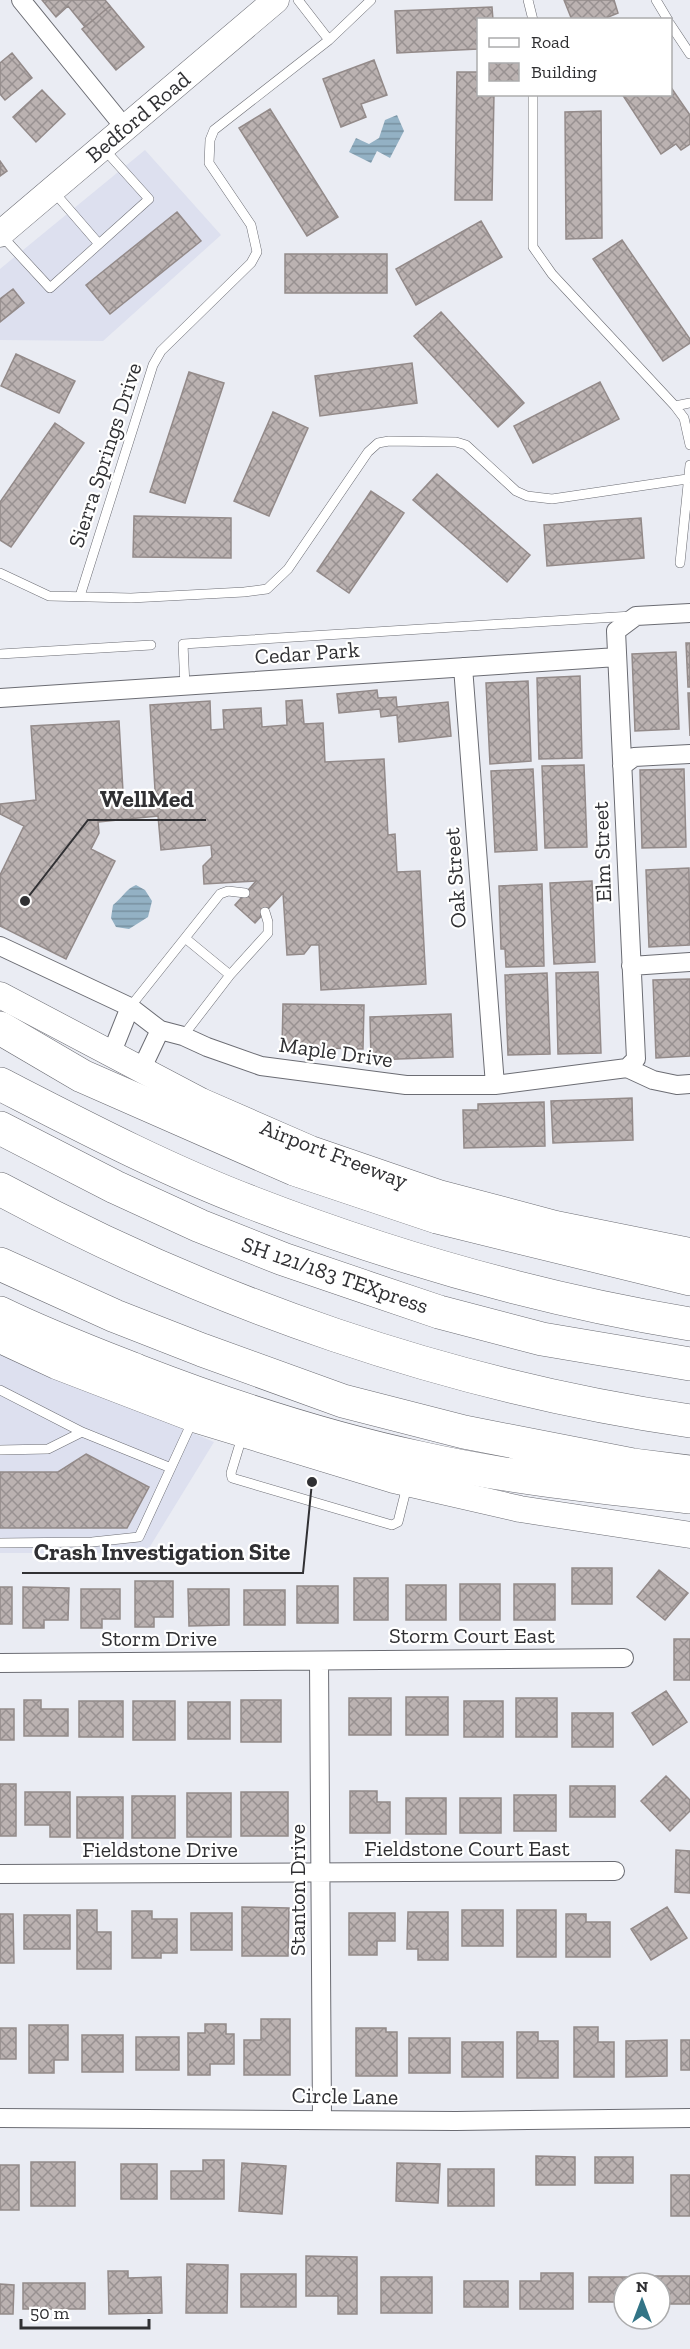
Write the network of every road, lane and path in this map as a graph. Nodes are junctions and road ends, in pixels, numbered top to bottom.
1 (21, 0) edge
2 (276, 0) edge
3 (298, 0) edge
4 (371, 0) edge
5 (528, 0) edge
6 (656, 0) edge
7 (532, 18) edge
8 (667, 18) edge
9 (672, 27) edge
10 (329, 40) junction
11 (690, 54) edge
12 (533, 96) edge
13 (125, 128) junction
14 (102, 147) junction
15 (52, 190) junction
16 (0, 234) edge
17 (99, 244) junction
18 (690, 403) edge
19 (675, 406) junction
20 (690, 445) edge
21 (690, 465) edge
22 (687, 479) junction
23 (680, 563) dead end
24 (0, 573) edge
25 (80, 596) junction
26 (690, 613) edge
27 (636, 616) junction
28 (151, 645) dead end
29 (0, 654) edge
30 (617, 657) junction
31 (463, 667) junction
32 (185, 686) junction
33 (0, 698) edge
34 (690, 754) edge
35 (622, 766) junction
36 (245, 893) dead end
37 (265, 912) dead end
38 (185, 938) junction
39 (0, 946) edge
40 (690, 962) edge
41 (631, 966) junction
42 (230, 975) junction
43 (0, 995) edge
44 (130, 1007) junction
45 (0, 1028) edge
46 (159, 1030) junction
47 (183, 1036) junction
48 (112, 1052) junction
49 (142, 1068) junction
50 (627, 1068) junction
51 (0, 1084) edge
52 (690, 1084) edge
53 (495, 1085) junction
54 (0, 1128) edge
55 (0, 1190) edge
56 (0, 1212) edge
57 (690, 1251) edge
58 (142, 1260) junction
59 (0, 1264) edge
60 (690, 1279) edge
61 (0, 1313) edge
62 (690, 1324) edge
63 (0, 1340) edge
64 (690, 1364) edge
65 (0, 1390) edge
66 (194, 1419) junction
67 (690, 1421) edge
68 (82, 1432) junction
69 (243, 1434) junction
70 (0, 1450) edge
71 (171, 1468) junction
72 (690, 1472) edge
73 (408, 1483) junction
74 (690, 1497) edge
75 (690, 1535) edge
76 (0, 1543) edge
77 (624, 1658) dead end
78 (319, 1660) junction
79 (0, 1663) edge
80 (320, 1872) junction
81 (615, 1872) dead end
82 (0, 1874) edge
83 (0, 2118) edge
84 (690, 2118) edge
85 (322, 2120) junction

1 - 13 street
2 - 13 main road, Bedford Road
3 - 10 lane
4 - 10 lane, Sierra Springs Drive
5 - 7 lane
6 - 8 lane
9 - 11 lane
10 - 25 lane, Sierra Springs Drive
12 - 19 lane
13 - 14 main road, Bedford Road
14 - 15 main road, Bedford Road
14 - 17 lane
15 - 16 main road, Bedford Road
15 - 17 lane
16 - 17 lane
18 - 19 lane
19 - 20 lane
21 - 22 lane
22 - 23 lane
22 - 25 lane
24 - 25 lane
26 - 27 street
27 - 30 street, Elm Street
27 - 32 lane
28 - 29 lane
30 - 31 street, Cedar Park
30 - 35 street, Elm Street
31 - 32 street, Cedar Park
31 - 53 street, Oak Street
32 - 33 street, Cedar Park
34 - 35 street
35 - 41 street, Elm Street
36 - 38 lane
37 - 42 lane
38 - 42 lane
38 - 44 lane
39 - 44 street, Maple Drive
40 - 41 street
41 - 50 street, Elm Street
42 - 47 lane
43 - 48 main road, Airport Freeway
44 - 46 street, Maple Drive
44 - 48 street
45 - 60 highway
46 - 47 street, Maple Drive
46 - 49 street
47 - 53 street, Maple Drive
48 - 49 main road, Airport Freeway
49 - 57 main road, Airport Freeway
50 - 52 street
50 - 53 street, Maple Drive
51 - 62 highway
54 - 64 highway, SH 121/183 TEXpress
55 - 58 highway
56 - 58 highway
58 - 67 highway
59 - 72 highway
61 - 74 highway
63 - 66 main road
65 - 68 lane
66 - 69 main road
66 - 71 lane
68 - 70 lane
68 - 71 lane
69 - 73 main road
69 - 73 lane
71 - 76 lane
73 - 75 main road
77 - 78 street, Storm Court East
78 - 79 street, Storm Drive
78 - 80 street, Stanton Drive
80 - 81 street, Fieldstone Court East
80 - 82 street, Fieldstone Drive
80 - 85 street, Stanton Drive
83 - 85 street, Circle Lane
84 - 85 street, Circle Lane

